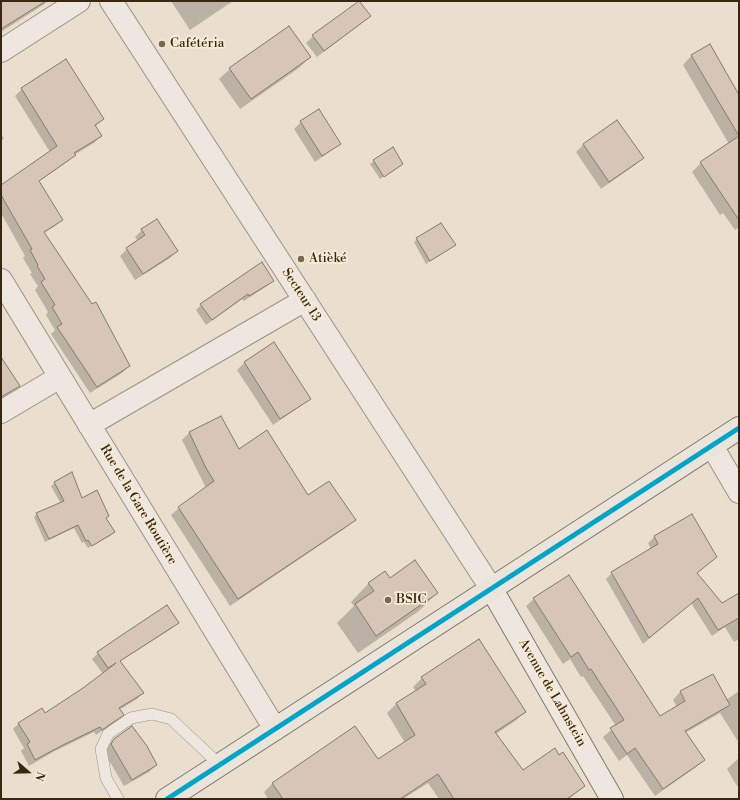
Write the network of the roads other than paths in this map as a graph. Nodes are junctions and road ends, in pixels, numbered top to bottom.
1 (79, 1) edge
2 (111, 1) edge
3 (1, 51) edge
4 (1, 280) edge
5 (304, 300) junction
6 (60, 377) junction
7 (1, 412) edge
8 (89, 425) junction
9 (739, 428) edge
10 (712, 446) junction
11 (739, 492) edge
12 (491, 588) junction
13 (275, 729) junction
14 (220, 765) junction
15 (118, 799) edge
16 (166, 799) edge
17 (612, 799) edge

1 - 3 street
2 - 5 street, Secteur 13
4 - 6 street, Rue de la Gare Routière
5 - 8 street
5 - 12 street, Secteur 13
6 - 7 street
6 - 8 street, Rue de la Gare Routière
8 - 13 street, Rue de la Gare Routière
9 - 10 main road
10 - 11 street
10 - 12 main road
12 - 13 main road
12 - 17 street, Avenue de Lahnstein
13 - 14 main road
14 - 15 lane
14 - 16 main road

